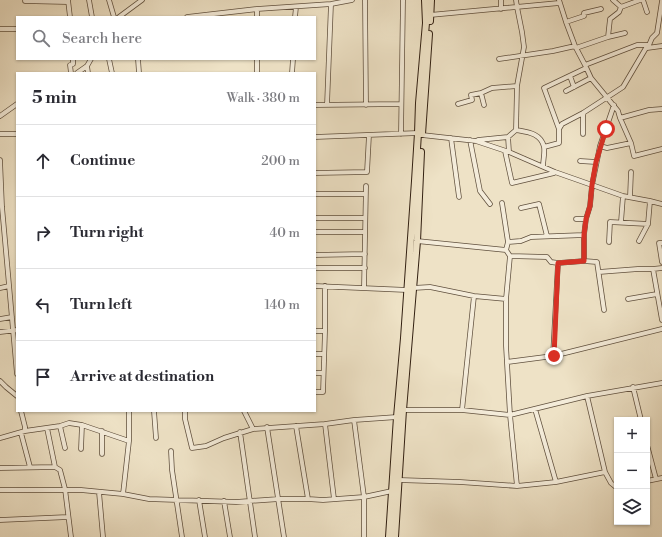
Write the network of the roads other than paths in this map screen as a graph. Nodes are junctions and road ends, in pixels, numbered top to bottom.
1 (90, 0) edge
2 (110, 0) edge
3 (142, 0) edge
4 (352, 0) edge
5 (366, 0) edge
6 (403, 0) edge
7 (425, 0) edge
8 (431, 0) edge
9 (501, 0) edge
10 (516, 0) edge
11 (613, 0) edge
12 (641, 0) edge
13 (25, 1) edge
14 (34, 1) edge
15 (68, 1) edge
16 (662, 1) edge
17 (559, 2) edge
18 (331, 4) junction
19 (296, 6) junction
20 (517, 7) junction
21 (622, 7) junction
22 (501, 8) junction
23 (257, 9) junction
24 (601, 10) dead end
25 (646, 12) dead end
26 (430, 15) junction
27 (70, 16) edge
28 (92, 16) edge
29 (114, 16) edge
30 (120, 16) edge
31 (196, 16) edge
32 (257, 16) edge
33 (295, 16) edge
34 (660, 18) edge
35 (566, 22) junction
36 (0, 28) edge
37 (16, 29) edge
38 (625, 33) dead end
39 (608, 37) junction
40 (662, 46) edge
41 (575, 47) junction
42 (648, 47) junction
43 (522, 56) junction
44 (499, 59) dead end
45 (74, 60) edge
46 (90, 60) edge
47 (109, 60) edge
48 (138, 60) edge
49 (257, 60) edge
50 (293, 60) edge
51 (86, 66) junction
52 (586, 67) junction
53 (71, 72) edge
54 (78, 72) edge
55 (88, 72) edge
56 (112, 72) edge
57 (138, 72) edge
58 (258, 72) edge
59 (292, 72) edge
60 (570, 76) junction
61 (591, 78) junction
62 (517, 86) junction
63 (574, 87) junction
64 (566, 91) dead end
65 (481, 93) junction
66 (608, 98) junction
67 (401, 104) junction
68 (458, 104) dead end
69 (16, 105) edge
70 (327, 105) junction
71 (366, 105) junction
72 (484, 105) dead end
73 (614, 105) junction
74 (316, 106) edge
75 (662, 109) edge
76 (583, 113) junction
77 (0, 116) edge
78 (620, 118) junction
79 (559, 129) junction
80 (516, 130) junction
81 (0, 134) edge
82 (16, 134) edge
83 (401, 134) junction
84 (420, 134) junction
85 (583, 134) dead end
86 (369, 135) junction
87 (316, 136) edge
88 (508, 137) junction
89 (451, 138) junction
90 (470, 140) junction
91 (476, 141) junction
92 (631, 143) junction
93 (600, 146) junction
94 (544, 147) junction
95 (662, 149) edge
96 (507, 152) junction
97 (0, 160) edge
98 (580, 161) dead end
99 (596, 162) junction
100 (543, 166) junction
101 (555, 172) junction
102 (631, 172) dead end
103 (316, 173) edge
104 (1, 180) edge
105 (592, 185) junction
106 (366, 186) dead end
107 (316, 194) edge
108 (366, 194) junction
109 (623, 196) junction
110 (459, 197) dead end
111 (630, 197) junction
112 (650, 201) junction
113 (502, 203) dead end
114 (490, 204) dead end
115 (662, 204) edge
116 (521, 208) dead end
117 (316, 218) edge
118 (365, 218) junction
119 (576, 219) dead end
120 (586, 219) junction
121 (621, 222) junction
122 (648, 224) junction
123 (316, 232) edge
124 (365, 232) junction
125 (584, 235) junction
126 (547, 236) junction
127 (417, 241) junction
128 (638, 241) dead end
129 (508, 242) junction
130 (609, 242) dead end
131 (662, 243) edge
132 (506, 250) junction
133 (365, 254) junction
134 (413, 254) junction
135 (316, 255) edge
136 (510, 256) junction
137 (584, 261) junction
138 (662, 262) edge
139 (558, 263) junction
140 (316, 268) edge
141 (365, 268) junction
142 (662, 268) edge
143 (653, 269) junction
144 (599, 272) junction
145 (9, 286) junction
146 (316, 286) edge
147 (325, 286) junction
148 (0, 288) edge
149 (364, 288) junction
150 (410, 289) junction
151 (657, 294) junction
152 (474, 296) junction
153 (506, 299) junction
154 (628, 299) dead end
155 (604, 310) dead end
156 (12, 317) junction
157 (0, 319) edge
158 (662, 320) edge
159 (662, 329) edge
160 (15, 330) edge
161 (316, 331) edge
162 (325, 331) junction
163 (0, 332) edge
164 (16, 352) edge
165 (316, 354) edge
166 (324, 354) junction
167 (554, 356) junction
168 (507, 362) junction
169 (316, 373) edge
170 (323, 373) junction
171 (0, 381) edge
172 (662, 383) edge
173 (6, 387) junction
174 (633, 387) junction
175 (0, 388) edge
176 (316, 392) edge
177 (16, 395) edge
178 (587, 396) junction
179 (535, 409) junction
180 (403, 410) junction
181 (462, 410) junction
182 (21, 412) edge
183 (129, 412) edge
184 (154, 412) edge
185 (185, 412) edge
186 (244, 412) edge
187 (510, 415) junction
188 (396, 417) junction
189 (640, 417) edge
190 (354, 420) junction
191 (325, 424) junction
192 (82, 425) junction
193 (60, 426) junction
194 (296, 426) junction
195 (267, 427) junction
196 (47, 428) junction
197 (253, 429) junction
198 (102, 431) junction
199 (23, 432) junction
200 (240, 432) junction
201 (0, 438) edge
202 (156, 438) dead end
203 (129, 441) junction
204 (65, 448) dead end
205 (81, 449) dead end
206 (171, 451) dead end
207 (649, 453) edge
208 (102, 454) dead end
209 (55, 467) junction
210 (0, 468) edge
211 (30, 468) junction
212 (605, 472) junction
213 (662, 478) edge
214 (656, 479) junction
215 (399, 480) junction
216 (650, 480) edge
217 (556, 482) junction
218 (517, 486) junction
219 (614, 486) edge
220 (65, 489) junction
221 (0, 490) edge
222 (392, 491) junction
223 (99, 492) junction
224 (123, 494) junction
225 (364, 497) junction
226 (177, 499) junction
227 (278, 499) junction
228 (308, 499) junction
229 (334, 499) junction
230 (199, 500) junction
231 (224, 501) junction
232 (250, 501) junction
233 (68, 517) junction
234 (0, 520) edge
235 (70, 537) edge
236 (103, 537) edge
237 (182, 537) edge
238 (205, 537) edge
239 (230, 537) edge
240 (255, 537) edge
241 (284, 537) edge
242 (364, 537) edge
243 (389, 537) edge
244 (395, 537) edge

1 - 28 street
2 - 29 street
3 - 30 street
4 - 18 street
5 - 71 street
6 - 67 street
7 - 84 main road
8 - 26 main road
9 - 22 street
10 - 20 street
11 - 21 street
12 - 21 street
12 - 25 street
13 - 14 street
14 - 15 street
15 - 27 street
16 - 34 street
17 - 20 street
17 - 35 street
18 - 19 street
18 - 70 street
19 - 23 street
19 - 33 street
20 - 22 street
20 - 43 street
21 - 39 street
22 - 26 street
23 - 31 street
23 - 32 street
24 - 35 street
26 - 84 main road
34 - 42 street
35 - 41 street
36 - 37 street
38 - 39 street
39 - 41 street
40 - 42 street
41 - 43 street
41 - 52 street
42 - 52 street
42 - 66 street
43 - 44 street
43 - 62 street
45 - 53 street
46 - 51 street
47 - 56 street
48 - 57 street
49 - 58 street
50 - 59 street
51 - 54 street
51 - 55 street
52 - 60 street
52 - 61 street
60 - 63 street
60 - 79 street
61 - 63 street
61 - 66 street
62 - 65 street
62 - 80 street
63 - 64 street
65 - 68 street
65 - 72 street
66 - 73 street
66 - 76 street
67 - 71 street
67 - 83 street
69 - 77 street
70 - 71 street
70 - 74 street
73 - 78 street
73 - 93 street
75 - 78 street
76 - 79 street
76 - 85 street
78 - 92 street
79 - 94 street
80 - 88 street
80 - 94 street
81 - 82 street
83 - 84 street
83 - 86 street
84 - 89 street
84 - 127 main road
84 - 134 main road
86 - 87 street
86 - 103 street
88 - 91 street
88 - 96 street
89 - 90 street
89 - 110 street
90 - 91 street
90 - 114 street
91 - 96 street
92 - 93 street
92 - 95 street
93 - 99 street
94 - 100 street
96 - 100 street
96 - 101 street
97 - 104 street
98 - 99 street
99 - 105 street
100 - 101 street
101 - 105 street
102 - 111 street
104 - 145 street
105 - 109 street
105 - 120 street
106 - 108 street
107 - 108 street
108 - 118 street
109 - 111 street
109 - 121 street
111 - 112 street
112 - 115 street
112 - 122 street
113 - 129 street
116 - 126 street
117 - 118 street
118 - 124 street
119 - 120 street
120 - 125 street
121 - 122 street
121 - 130 street
122 - 128 street
123 - 124 street
124 - 133 street
125 - 126 street
125 - 137 street
126 - 129 street
127 - 132 street
127 - 134 main road
129 - 132 street
131 - 138 street
132 - 136 street
133 - 135 street
133 - 141 street
134 - 150 main road
136 - 139 street
136 - 153 street
137 - 139 street
137 - 144 street
139 - 167 street
140 - 141 street
141 - 149 street
142 - 143 street
143 - 144 street
143 - 151 street
144 - 155 street
145 - 148 street
145 - 156 street
146 - 147 street
147 - 149 street
147 - 162 street
149 - 150 street
150 - 152 street
150 - 180 main road
150 - 188 main road
151 - 154 street
151 - 158 street
152 - 153 street
152 - 181 street
153 - 168 street
156 - 157 street
156 - 160 street
159 - 167 street
160 - 163 street
160 - 164 street
161 - 162 street
162 - 166 street
165 - 166 street
166 - 170 street
167 - 168 street
168 - 187 street
169 - 170 street
170 - 176 street
171 - 173 street
172 - 174 street
173 - 175 street
173 - 177 street
174 - 178 street
174 - 189 street
178 - 179 street
178 - 212 street
179 - 187 street
179 - 217 street
180 - 181 street
180 - 215 main road
181 - 187 street
182 - 199 street
183 - 203 street
184 - 202 street
185 - 200 street
186 - 197 street
187 - 218 street
188 - 190 street
188 - 222 main road
190 - 191 street
190 - 225 street
191 - 194 street
191 - 229 street
192 - 193 street
192 - 198 street
192 - 205 street
193 - 196 street
193 - 204 street
194 - 195 street
194 - 228 street
195 - 197 street
195 - 227 street
196 - 199 street
196 - 209 street
197 - 200 street
198 - 203 street
198 - 208 street
199 - 201 street
199 - 211 street
200 - 232 street
203 - 224 street
206 - 226 street
207 - 214 street
209 - 211 street
209 - 220 street
210 - 211 street
212 - 217 street
212 - 219 street
213 - 214 street
214 - 216 street
215 - 218 street
215 - 244 main road
217 - 218 street
220 - 221 street
220 - 223 street
220 - 233 street
222 - 225 street
222 - 243 main road
223 - 224 street
223 - 236 street
224 - 226 street
225 - 229 street
225 - 242 street
226 - 230 street
226 - 237 street
227 - 228 street
227 - 232 street
227 - 241 street
228 - 229 street
230 - 231 street
230 - 238 street
231 - 232 street
231 - 239 street
232 - 240 street
233 - 234 street
233 - 235 street

